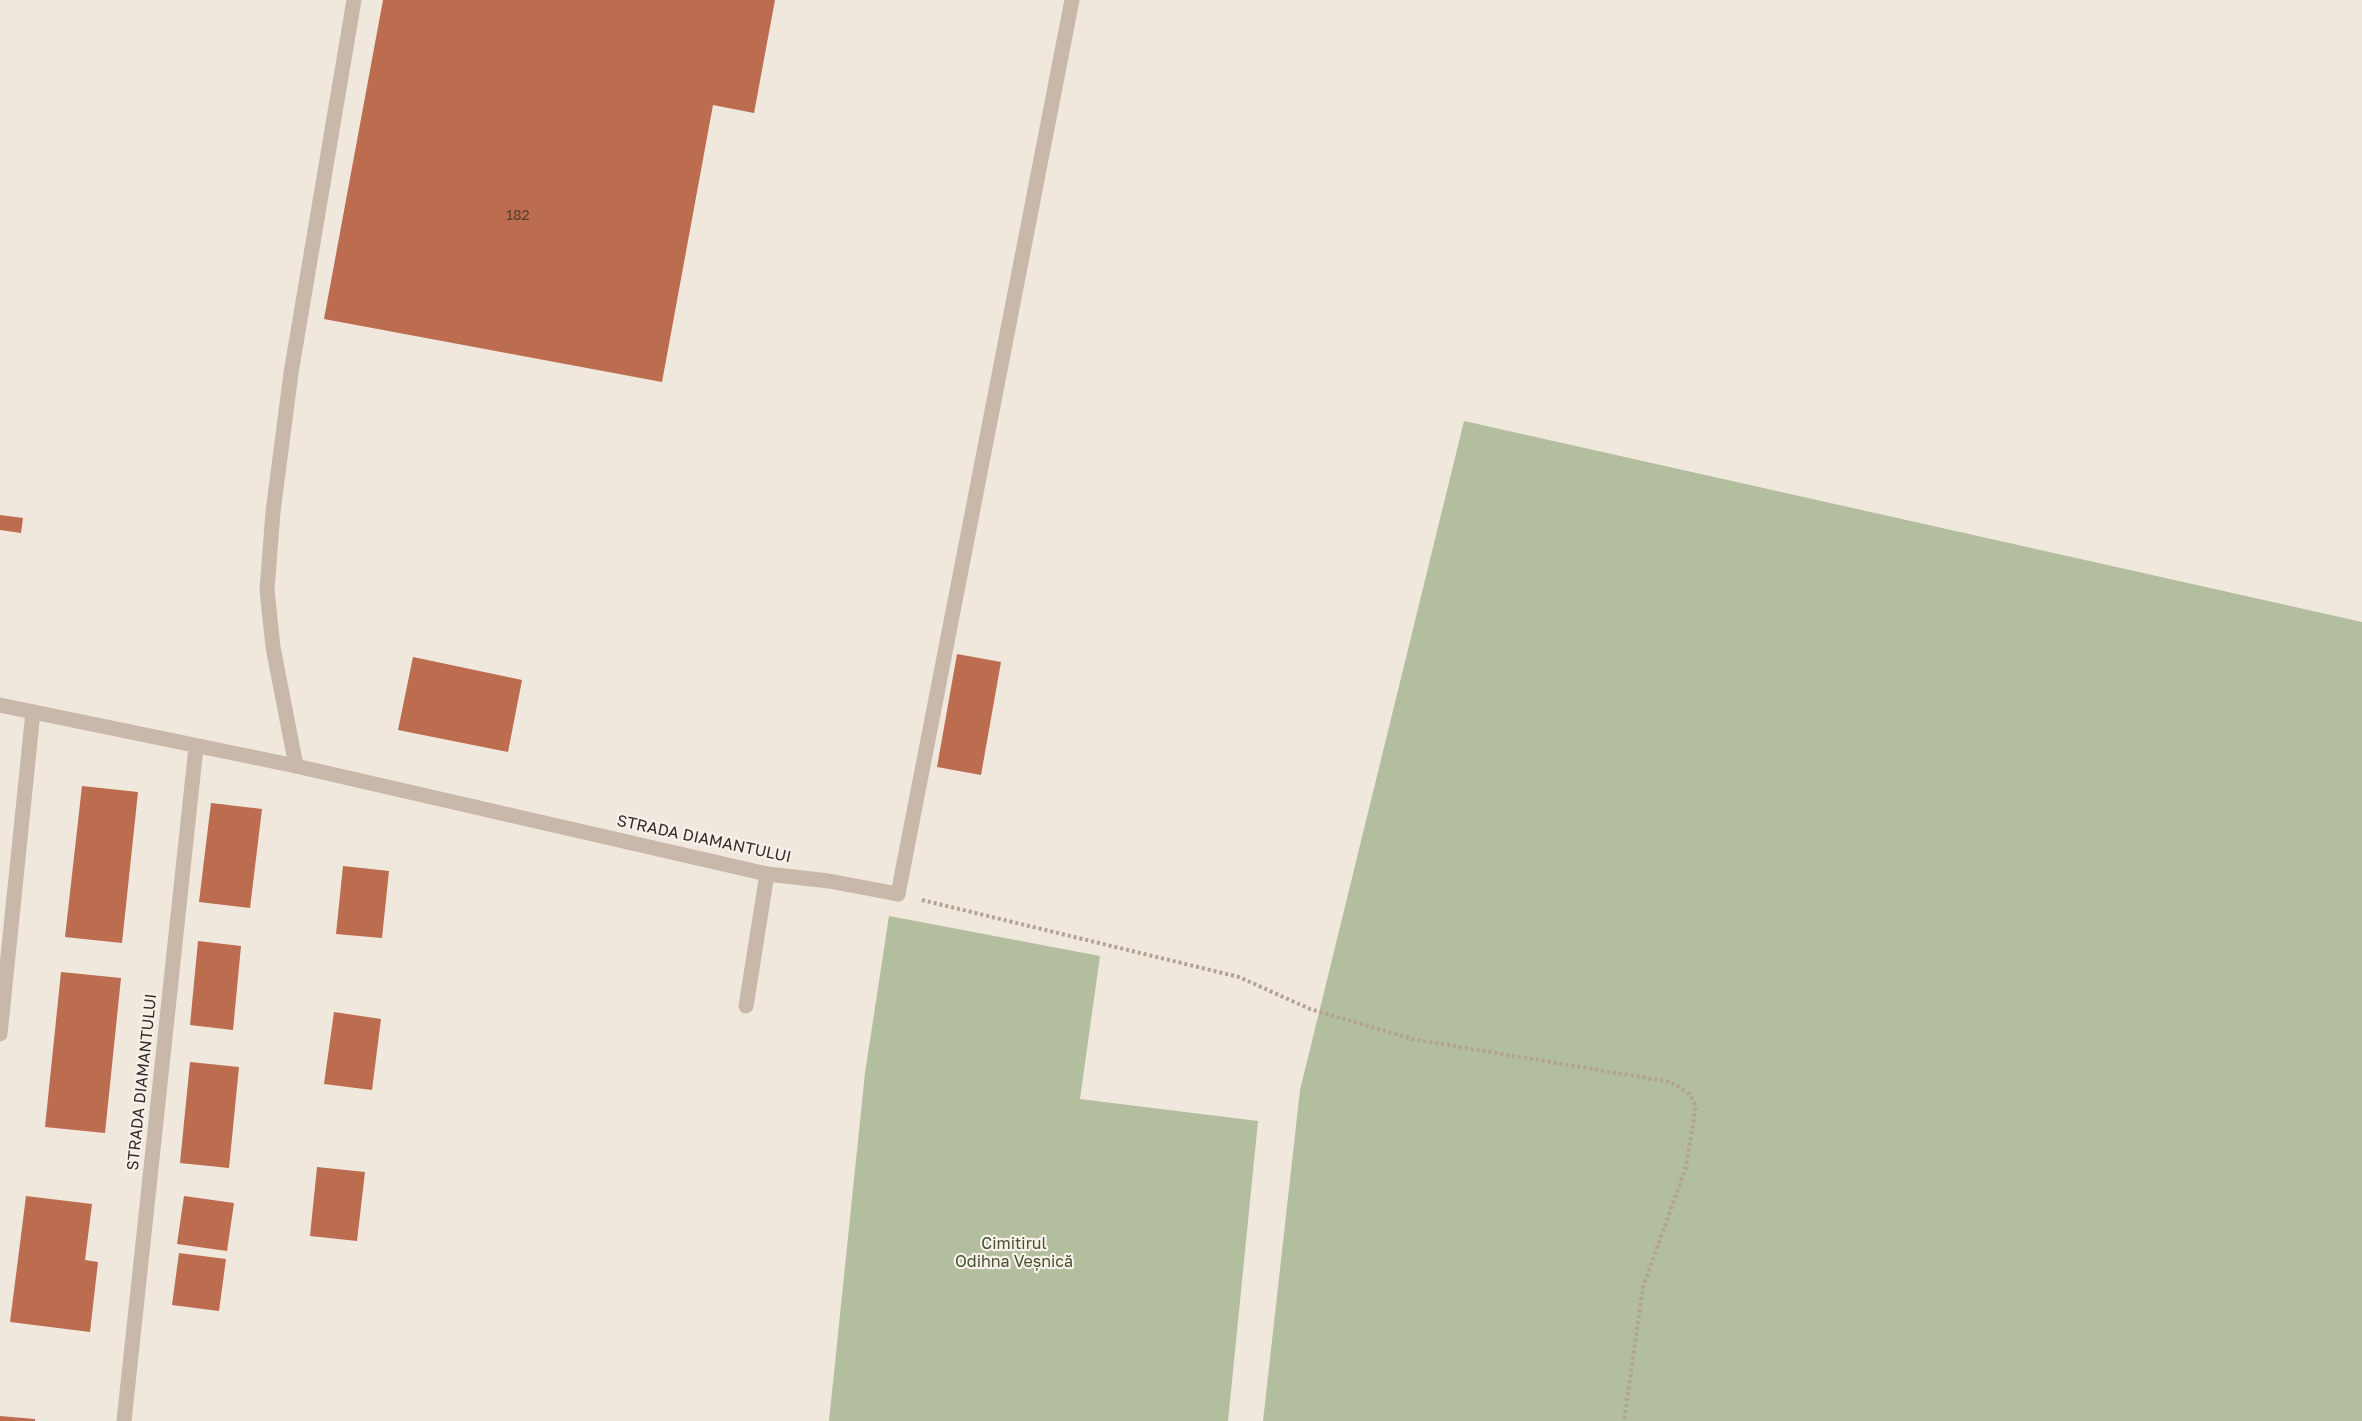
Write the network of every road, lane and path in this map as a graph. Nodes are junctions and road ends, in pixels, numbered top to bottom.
1 (354, 0) edge
2 (1072, 0) edge
3 (0, 705) edge
4 (33, 712) junction
5 (196, 747) junction
6 (296, 766) junction
7 (767, 874) junction
8 (898, 894) junction
9 (746, 1006) dead end
10 (0, 1034) edge
11 (124, 1421) edge
12 (1624, 1421) edge

1 - 6 street
2 - 8 street
3 - 4 street, STRADA DIAMANTULUI
4 - 5 street, STRADA DIAMANTULUI
4 - 10 street
5 - 6 street, STRADA DIAMANTULUI
5 - 11 street, STRADA DIAMANTULUI
6 - 7 street, STRADA DIAMANTULUI
7 - 8 street, STRADA DIAMANTULUI
7 - 9 street
8 - 12 path

